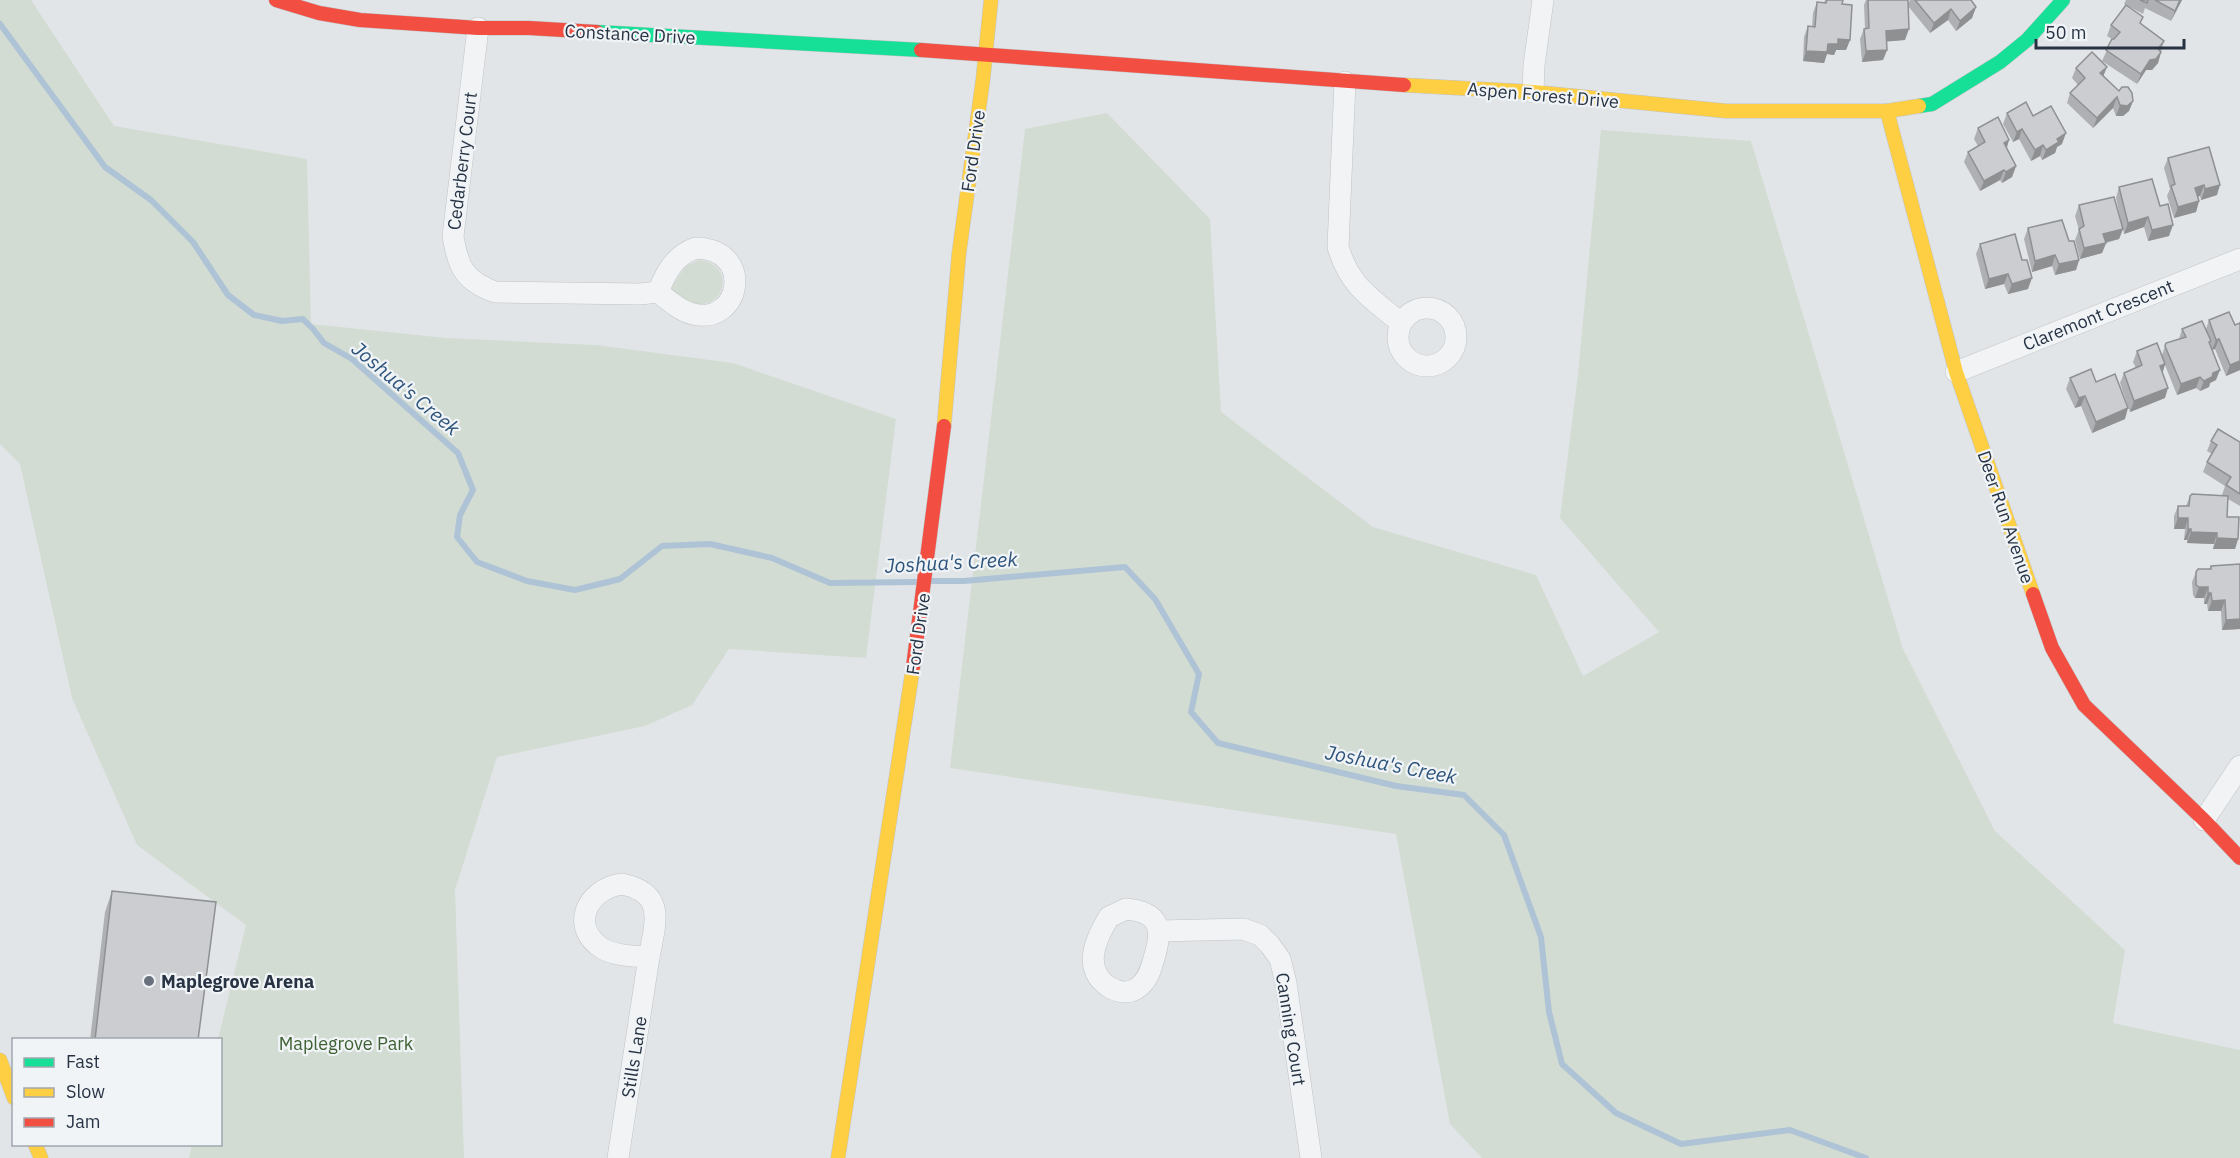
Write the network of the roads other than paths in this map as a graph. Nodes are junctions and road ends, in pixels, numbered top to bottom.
1 (276, 0) edge
2 (991, 0) edge
3 (1543, 0) edge
4 (2063, 0) edge
5 (478, 28) junction
6 (986, 54) junction
7 (1345, 82) junction
8 (1533, 92) junction
9 (1887, 111) junction
10 (2240, 259) edge
11 (658, 292) dead end
12 (1401, 323) dead end
13 (1956, 372) junction
14 (2240, 766) edge
15 (2204, 820) junction
16 (2240, 858) edge
17 (1160, 931) dead end
18 (649, 957) dead end
19 (0, 1060) edge
20 (6, 1087) edge
21 (618, 1158) edge
22 (838, 1158) edge
23 (1311, 1158) edge

1 - 5 street, Constance Drive
2 - 6 street, Ford Drive
3 - 8 street
4 - 9 street, Aspen Forest Drive
5 - 6 street, Constance Drive
5 - 11 street, Cedarberry Court
6 - 7 street, Aspen Forest Drive
6 - 22 street, Ford Drive
7 - 8 street, Aspen Forest Drive
7 - 12 street
8 - 9 street, Aspen Forest Drive
9 - 13 street, Deer Run Avenue
10 - 13 street, Claremont Crescent
13 - 15 street, Deer Run Avenue
14 - 15 street
15 - 16 street, Deer Run Avenue
17 - 23 street, Canning Court
18 - 21 street, Stills Lane
19 - 20 street

